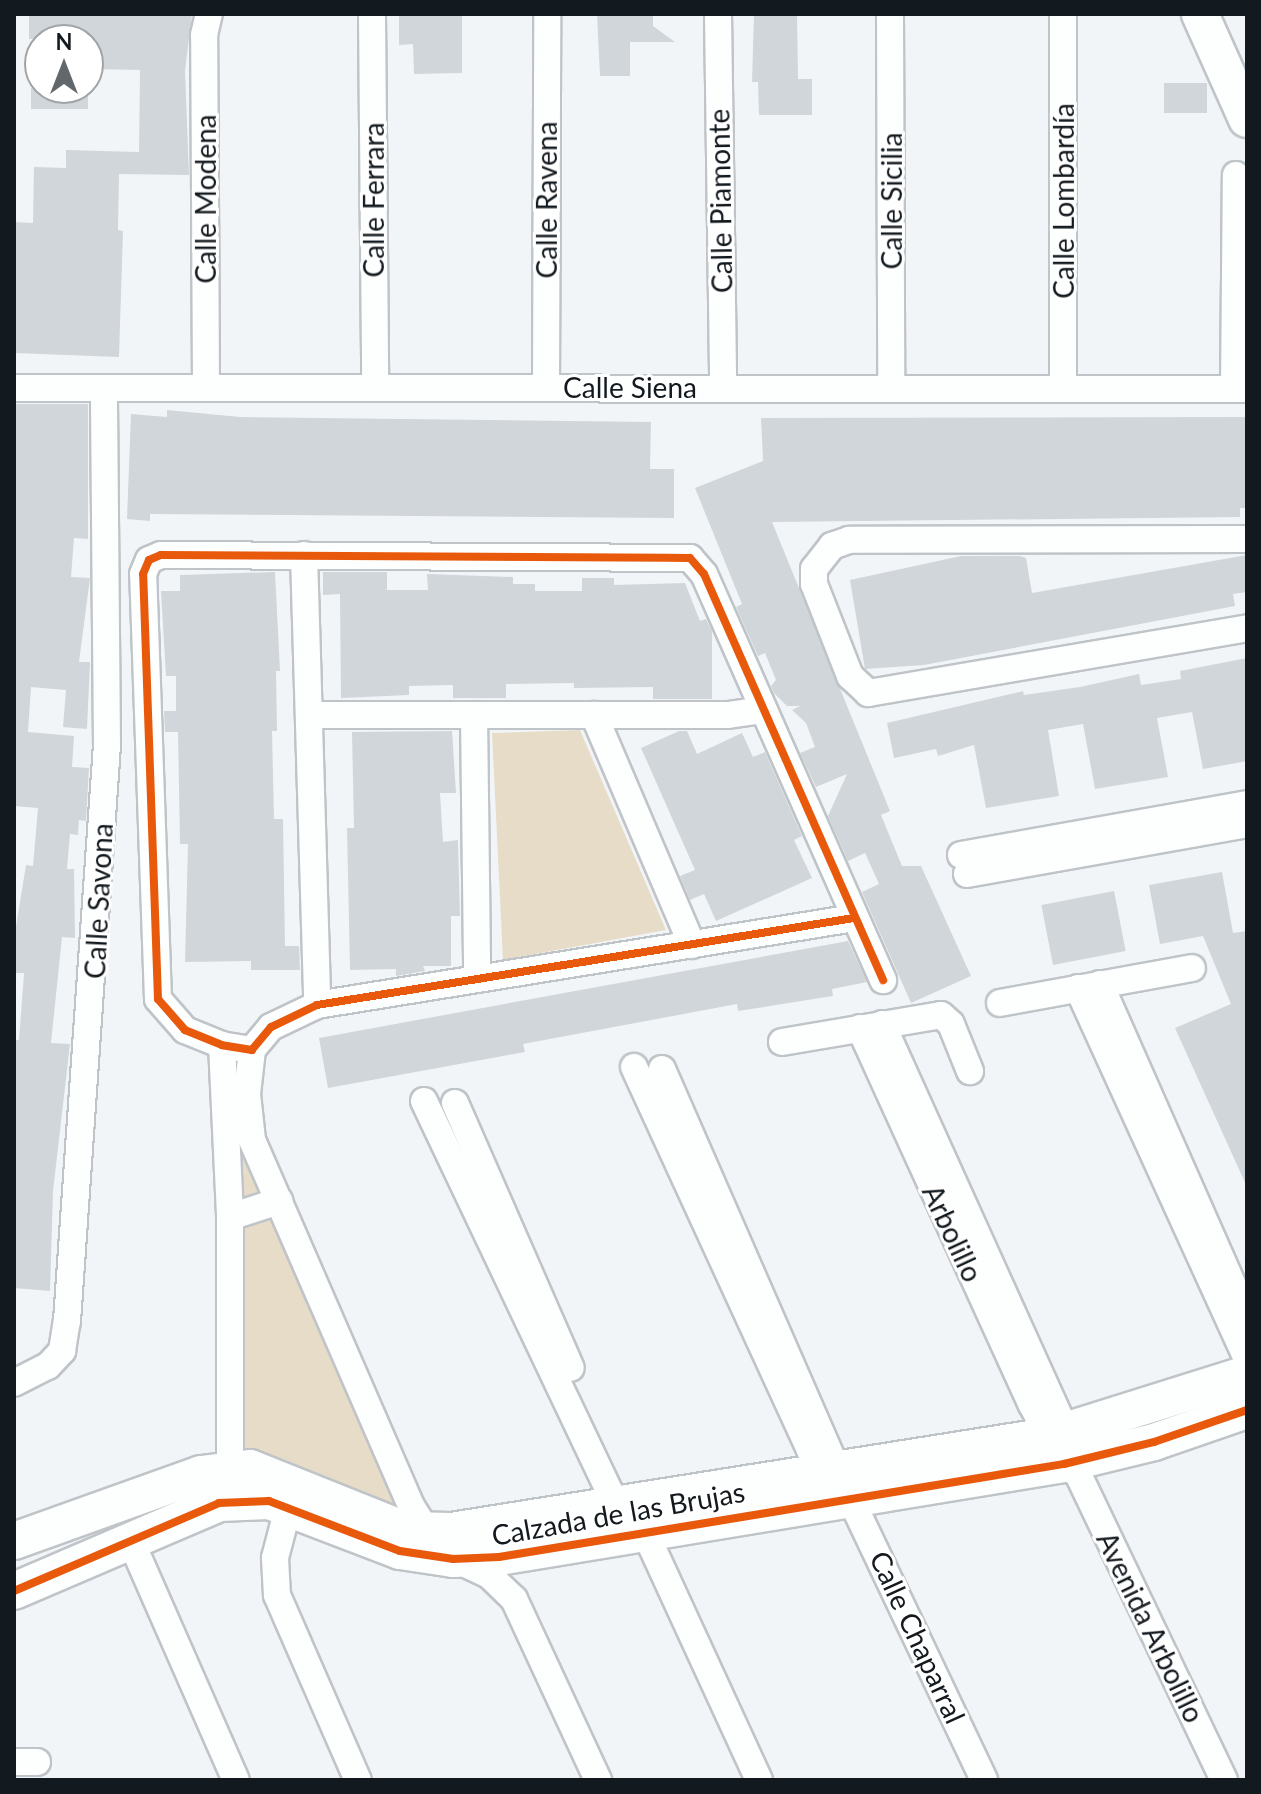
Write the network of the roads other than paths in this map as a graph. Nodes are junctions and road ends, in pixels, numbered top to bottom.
1 (209, 14) edge
2 (372, 14) edge
3 (547, 14) edge
4 (718, 14) edge
5 (890, 14) edge
6 (1063, 14) edge
7 (1200, 14) edge
8 (1235, 60) edge
9 (1247, 119) edge
10 (1236, 175) dead end
11 (206, 385) junction
12 (375, 386) junction
13 (546, 387) junction
14 (723, 387) junction
15 (14, 388) edge
16 (891, 388) junction
17 (1063, 388) junction
18 (1241, 389) edge
19 (104, 392) junction
20 (1247, 539) edge
21 (304, 555) junction
22 (1247, 628) edge
23 (764, 710) junction
24 (309, 715) junction
25 (474, 715) junction
26 (594, 715) junction
27 (1247, 804) edge
28 (1247, 824) edge
29 (854, 918) junction
30 (692, 945) junction
31 (1192, 968) dead end
32 (477, 979) junction
33 (883, 980) dead end
34 (1089, 986) junction
35 (1000, 1003) dead end
36 (317, 1005) junction
37 (871, 1026) junction
38 (782, 1042) dead end
39 (222, 1045) junction
40 (252, 1050) junction
41 (634, 1067) dead end
42 (662, 1069) dead end
43 (970, 1071) dead end
44 (424, 1101) dead end
45 (455, 1103) dead end
46 (279, 1201) junction
47 (230, 1217) junction
48 (1247, 1317) edge
49 (1247, 1358) edge
50 (1247, 1374) edge
51 (14, 1383) edge
52 (1247, 1410) edge
53 (1067, 1453) junction
54 (230, 1469) junction
55 (843, 1482) junction
56 (133, 1498) junction
57 (288, 1508) junction
58 (634, 1517) junction
59 (425, 1532) junction
60 (143, 1533) junction
61 (14, 1541) edge
62 (453, 1559) junction
63 (14, 1591) edge
64 (236, 1780) edge
65 (358, 1780) edge
66 (598, 1780) edge
67 (759, 1780) edge
68 (984, 1780) edge
69 (1224, 1780) edge

1 - 11 street, Calle Modena
2 - 12 street, Calle Ferrara
3 - 13 street, Calle Ravena
4 - 14 street, Calle Piamonte
5 - 16 street, Calle Sicilia
6 - 17 street, Calle Lombardía
7 - 8 street
8 - 9 street
10 - 18 street
11 - 12 street, Calle Siena
11 - 19 street, Calle Siena
12 - 13 street, Calle Siena
13 - 14 street, Calle Siena
14 - 16 street, Calle Siena
15 - 19 street, Calle Siena
16 - 17 street, Calle Siena
17 - 18 street, Calle Siena
19 - 51 street, Calle Savona
20 - 22 street
21 - 23 street
21 - 24 street
21 - 39 street
23 - 26 street
23 - 29 street
24 - 25 street
24 - 36 street
25 - 26 street
25 - 32 street
26 - 30 street
27 - 28 street
29 - 30 street
29 - 33 street
30 - 32 street
31 - 34 street
32 - 36 street
34 - 35 street
34 - 48 street
34 - 49 street
36 - 40 street
37 - 38 street
37 - 43 street
37 - 53 street, Arbolillo
39 - 40 street
39 - 47 street
40 - 46 street
41 - 55 street
42 - 55 street, Calle Chaparral
44 - 58 street
45 - 58 street
46 - 47 street
46 - 59 street
47 - 54 street
50 - 53 street, Calzada de las Brujas
52 - 53 street, Calzada de las Brujas
53 - 55 street, Calzada de las Brujas
53 - 69 street, Avenida Arbolillo
54 - 56 street, Calzada de las Brujas
54 - 59 street, Calzada de las Brujas
55 - 58 street, Calzada de las Brujas
55 - 68 street, Calle Chaparral
56 - 60 street
56 - 61 street, Calzada de las Brujas
57 - 60 street, Calzada de las Brujas
57 - 62 street, Calzada de las Brujas
57 - 65 street
58 - 59 street, Calzada de las Brujas
58 - 62 street, Calzada de las Brujas
58 - 67 street
59 - 62 street
60 - 63 street, Calzada de las Brujas
60 - 64 street
62 - 66 street

